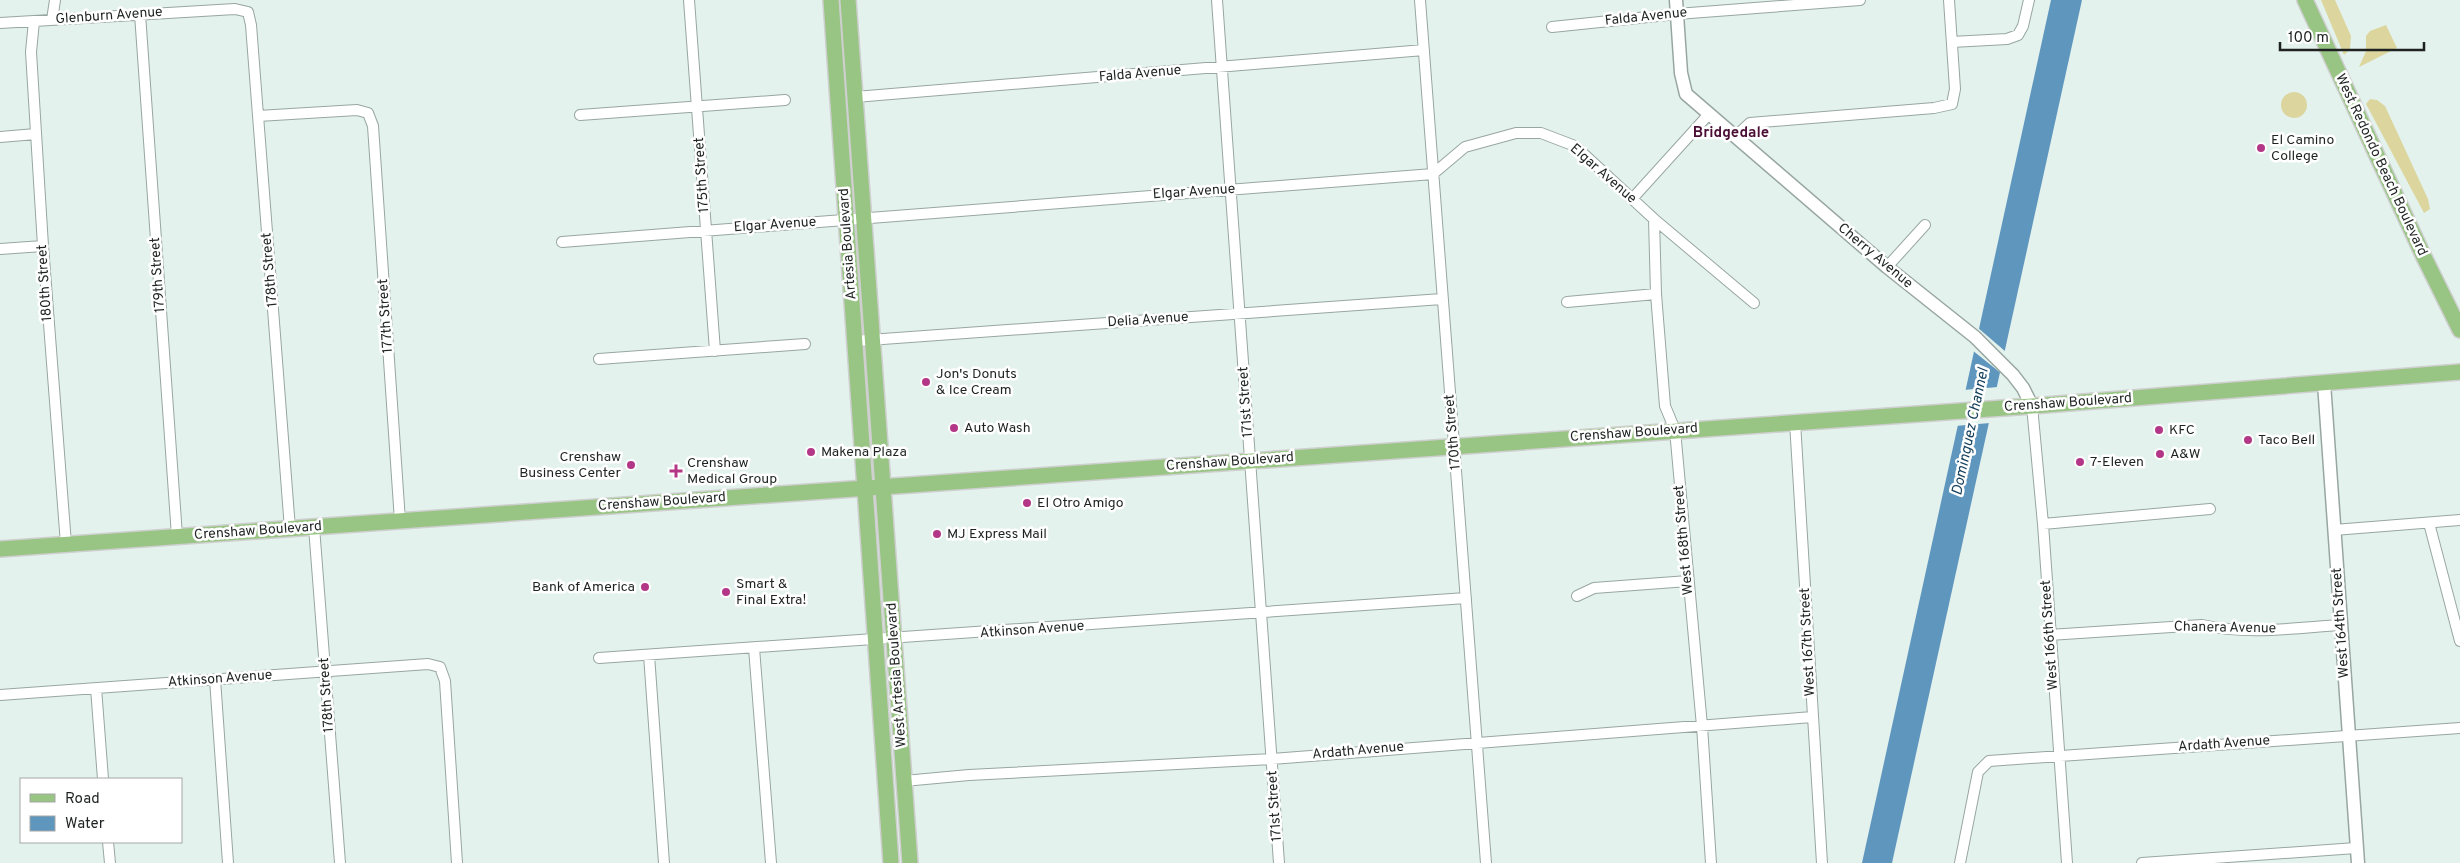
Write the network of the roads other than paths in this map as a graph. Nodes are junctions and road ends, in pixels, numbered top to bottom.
1 (55, 0) edge
2 (690, 0) edge
3 (831, 0) edge
4 (848, 0) edge
5 (1217, 0) edge
6 (1420, 0) edge
7 (1676, 0) edge
8 (1860, 0) edge
9 (1949, 0) edge
10 (2028, 0) edge
11 (2305, 0) edge
12 (248, 12) joint
13 (140, 14) junction
14 (1677, 14) junction
15 (52, 20) junction
16 (34, 21) junction
17 (0, 24) edge
18 (1552, 27) dead end
19 (1952, 42) junction
20 (1424, 50) junction
21 (1222, 67) junction
22 (855, 97) junction
23 (785, 100) dead end
24 (697, 106) junction
25 (580, 114) dead end
26 (1709, 114) junction
27 (258, 116) junction
28 (36, 134) junction
29 (1736, 136) junction
30 (0, 137) edge
31 (1432, 174) junction
32 (1231, 190) junction
33 (1632, 198) junction
34 (864, 218) junction
35 (1654, 219) junction
36 (846, 220) junction
37 (1925, 225) dead end
38 (706, 230) junction
39 (562, 242) dead end
40 (43, 246) junction
41 (0, 249) edge
42 (1887, 268) junction
43 (1656, 294) junction
44 (1442, 299) junction
45 (1567, 302) dead end
46 (1754, 303) dead end
47 (1240, 313) junction
48 (2460, 330) edge
49 (873, 340) junction
50 (855, 341) junction
51 (804, 344) dead end
52 (715, 351) junction
53 (599, 359) dead end
54 (2460, 372) edge
55 (2324, 383) junction
56 (2032, 406) junction
57 (1795, 422) junction
58 (1674, 430) junction
59 (1454, 446) junction
60 (1251, 461) junction
61 (883, 486) junction
62 (864, 488) junction
63 (2210, 509) dead end
64 (2460, 520) edge
65 (400, 521) junction
66 (2429, 523) junction
67 (2043, 524) junction
68 (314, 527) junction
69 (290, 529) junction
70 (2334, 530) junction
71 (177, 536) junction
72 (66, 544) junction
73 (0, 549) edge
74 (1688, 581) junction
75 (1577, 596) dead end
76 (1466, 598) junction
77 (1260, 614) junction
78 (2341, 625) junction
79 (2049, 635) junction
80 (895, 637) junction
81 (874, 638) junction
82 (2460, 641) edge
83 (754, 648) junction
84 (649, 655) junction
85 (599, 658) dead end
86 (325, 671) junction
87 (215, 679) junction
88 (96, 688) junction
89 (0, 695) edge
90 (1812, 717) junction
91 (1702, 726) junction
92 (2460, 728) edge
93 (2349, 736) junction
94 (1476, 741) junction
95 (2058, 756) junction
96 (1272, 759) junction
97 (103, 778) edge
98 (904, 781) junction
99 (108, 843) edge
100 (2356, 848) junction
101 (110, 863) edge
102 (228, 863) edge
103 (340, 863) edge
104 (457, 863) edge
105 (664, 863) edge
106 (771, 863) edge
107 (890, 863) edge
108 (910, 863) edge
109 (1279, 863) edge
110 (1486, 863) edge
111 (1711, 863) edge
112 (1822, 863) edge
113 (1960, 863) edge
114 (2066, 863) edge
115 (2142, 863) edge
116 (2358, 863) edge

1 - 15 street
2 - 24 street, 175th Street
3 - 36 main road, Artesia Boulevard
4 - 22 main road, Artesia Boulevard
5 - 21 street, 171st Street
6 - 20 street, 170th Street
7 - 14 street
8 - 14 street, Falda Avenue
9 - 19 street
10 - 19 street
11 - 48 main road, West Redondo Beach Boulevard
12 - 13 street, Glenburn Avenue
12 - 27 street, 178th Street
13 - 15 street, Glenburn Avenue
13 - 71 street, 179th Street
14 - 18 street, Falda Avenue
14 - 26 street
15 - 16 street, Glenburn Avenue
16 - 17 street, Glenburn Avenue
16 - 28 street, 180th Street
19 - 29 street
20 - 21 street, Falda Avenue
20 - 31 street, 170th Street
21 - 22 street, Falda Avenue
21 - 32 street, 171st Street
22 - 34 main road, Artesia Boulevard
23 - 24 street
24 - 25 street
24 - 38 street, 175th Street
26 - 29 street, Cherry Avenue
26 - 33 street
27 - 65 street, 177th Street
27 - 69 street, 178th Street
28 - 30 street
28 - 40 street, 180th Street
29 - 42 street, Cherry Avenue
31 - 32 street, Elgar Avenue
31 - 33 street, Elgar Avenue
31 - 44 street, 170th Street
32 - 34 street, Elgar Avenue
32 - 47 street, 171st Street
33 - 35 street, Elgar Avenue
34 - 36 street, Elgar Avenue
34 - 49 main road, Artesia Boulevard
35 - 43 street, West 168th Street
35 - 46 street, Elgar Avenue
36 - 38 street, Elgar Avenue
36 - 50 main road, Artesia Boulevard
37 - 42 street
38 - 39 street, Elgar Avenue
38 - 52 street, 175th Street
40 - 41 street
40 - 72 street, 180th Street
42 - 56 street, Cherry Avenue
43 - 45 street
43 - 58 street, West 168th Street
44 - 47 street, Delia Avenue
44 - 59 street, 170th Street
47 - 49 street, Delia Avenue
47 - 60 street, 171st Street
49 - 50 street, Delia Avenue
49 - 61 main road, Artesia Boulevard
50 - 62 main road, Artesia Boulevard
51 - 52 street
52 - 53 street
54 - 55 main road, Crenshaw Boulevard
55 - 56 main road, Crenshaw Boulevard
55 - 70 street, West 164th Street
56 - 57 main road, Crenshaw Boulevard
56 - 67 street, West 166th Street
57 - 58 main road, Crenshaw Boulevard
57 - 90 street, West 167th Street
58 - 59 main road, Crenshaw Boulevard
58 - 74 street, West 168th Street
59 - 60 main road, Crenshaw Boulevard
59 - 76 street, 170th Street
60 - 61 main road, Crenshaw Boulevard
60 - 77 street, 171st Street
61 - 62 main road, Crenshaw Boulevard
61 - 80 main road, West Artesia Boulevard
62 - 65 main road, Crenshaw Boulevard
62 - 81 main road, West Artesia Boulevard
63 - 67 street
64 - 66 street
65 - 68 main road, Crenshaw Boulevard
66 - 70 street
66 - 82 street
67 - 79 street, West 166th Street
68 - 69 main road, Crenshaw Boulevard
68 - 86 street, 178th Street
69 - 71 main road, Crenshaw Boulevard
70 - 78 street, West 164th Street
71 - 72 main road, Crenshaw Boulevard
72 - 73 main road, Crenshaw Boulevard
74 - 75 street
74 - 91 street, West 168th Street
76 - 77 street, Atkinson Avenue
76 - 94 street, 170th Street
77 - 80 street, Atkinson Avenue
77 - 96 street, 171st Street
78 - 79 street, Chanera Avenue
78 - 93 street, West 164th Street
79 - 95 street, West 166th Street
80 - 81 street, Atkinson Avenue
80 - 98 main road, West Artesia Boulevard
81 - 83 street, Atkinson Avenue
81 - 107 main road, West Artesia Boulevard
83 - 84 street, Atkinson Avenue
83 - 106 street
84 - 85 street, Atkinson Avenue
84 - 105 street
86 - 87 street, Atkinson Avenue
86 - 103 street, 178th Street
86 - 104 street, Atkinson Avenue
87 - 88 street, Atkinson Avenue
87 - 102 street
88 - 89 street, Atkinson Avenue
88 - 97 street
90 - 91 street, Ardath Avenue
90 - 112 street, West 167th Street
91 - 94 street, Ardath Avenue
91 - 111 street, West 168th Street
92 - 93 street, Ardath Avenue
93 - 95 street, Ardath Avenue
93 - 100 street, West 164th Street
94 - 96 street, Ardath Avenue
94 - 110 street, 170th Street
95 - 113 street, Ardath Avenue
95 - 114 street, West 166th Street
96 - 98 street, Ardath Avenue
96 - 109 street, 171st Street
98 - 108 main road, West Artesia Boulevard
99 - 101 street
100 - 115 street
100 - 116 street, West 164th Street

